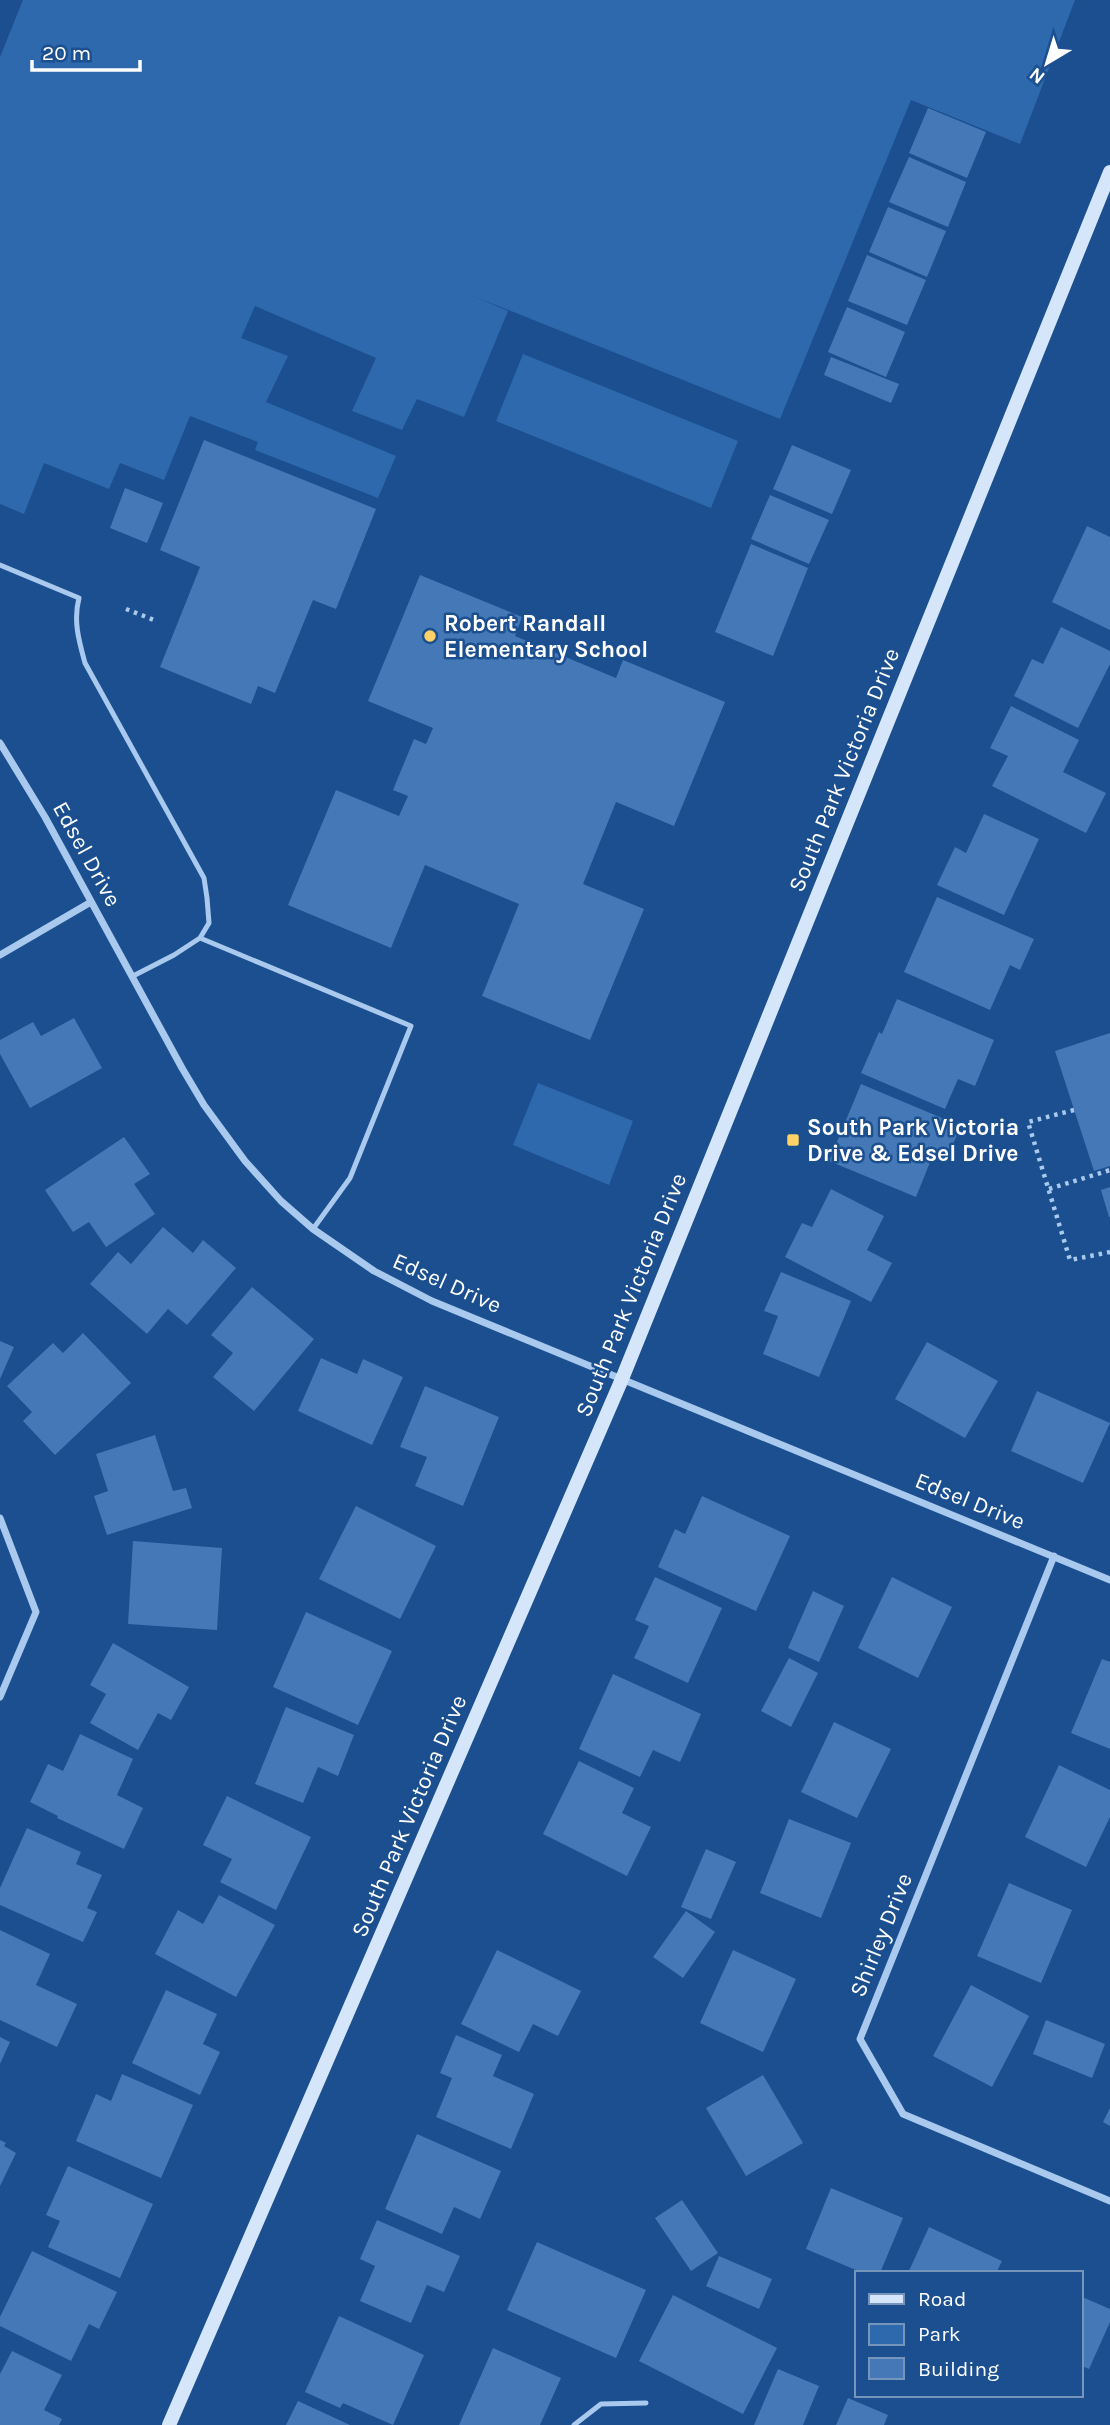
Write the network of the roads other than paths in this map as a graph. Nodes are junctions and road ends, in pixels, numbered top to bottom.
1 (1110, 172) edge
2 (0, 565) edge
3 (0, 743) edge
4 (91, 902) junction
5 (200, 938) junction
6 (0, 955) edge
7 (133, 976) junction
8 (313, 1229) junction
9 (622, 1379) junction
10 (0, 1518) edge
11 (1054, 1556) junction
12 (1110, 1580) edge
13 (0, 1697) edge
14 (1110, 2200) edge
15 (646, 2403) dead end
16 (169, 2425) edge
17 (574, 2425) edge

1 - 9 main road, South Park Victoria Drive
2 - 5 lane
3 - 4 street, Edsel Drive
4 - 6 street
4 - 7 street, Edsel Drive
5 - 7 lane
5 - 8 lane
7 - 8 street, Edsel Drive
8 - 9 street, Edsel Drive
9 - 11 street, Edsel Drive
9 - 16 main road, South Park Victoria Drive
10 - 13 street
11 - 12 street, Edsel Drive
11 - 14 street, Shirley Drive
15 - 17 lane

